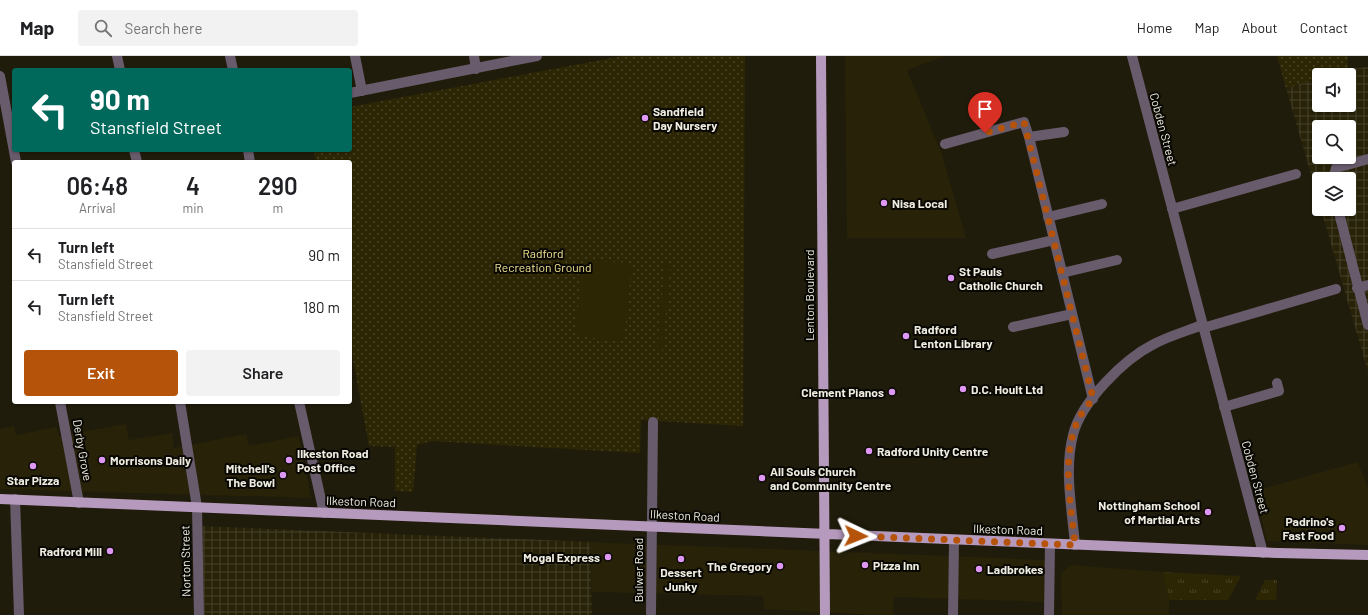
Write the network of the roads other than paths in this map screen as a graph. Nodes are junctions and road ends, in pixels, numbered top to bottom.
1 (117, 56) edge
2 (230, 56) edge
3 (355, 56) edge
4 (474, 56) edge
5 (537, 56) edge
6 (821, 56) edge
7 (1132, 56) edge
8 (120, 68) edge
9 (233, 68) edge
10 (476, 69) junction
11 (0, 76) edge
12 (362, 91) junction
13 (352, 93) edge
14 (1064, 132) dead end
15 (1029, 138) junction
16 (12, 140) edge
17 (945, 144) dead end
18 (1368, 159) edge
19 (1335, 172) edge
20 (1296, 174) dead end
21 (1102, 204) dead end
22 (1172, 209) junction
23 (1340, 216) edge
24 (1048, 217) junction
25 (1054, 240) junction
26 (992, 254) dead end
27 (1117, 260) dead end
28 (1062, 273) junction
29 (1368, 285) edge
30 (1357, 288) junction
31 (1336, 289) dead end
32 (1072, 314) junction
33 (1368, 325) edge
34 (1203, 326) junction
35 (1013, 327) dead end
36 (1278, 387) dead end
37 (1093, 398) junction
38 (60, 404) edge
39 (180, 404) edge
40 (299, 404) edge
41 (1224, 407) junction
42 (653, 422) dead end
43 (0, 499) edge
44 (15, 499) junction
45 (79, 503) junction
46 (197, 507) junction
47 (324, 513) junction
48 (651, 526) junction
49 (824, 534) junction
50 (954, 540) junction
51 (1050, 544) junction
52 (1075, 545) junction
53 (1263, 553) junction
54 (1368, 555) edge
55 (651, 613) dead end
56 (19, 615) edge
57 (199, 615) edge
58 (825, 615) edge
59 (953, 615) edge
60 (1049, 615) edge

1 - 8 street
2 - 9 street
3 - 12 street
4 - 10 street
5 - 10 street
6 - 49 main road, Lenton Boulevard
7 - 22 street, Cobden Street
10 - 12 street
11 - 16 street
12 - 13 street
14 - 15 street
15 - 17 street
15 - 24 street
18 - 19 street
20 - 22 street
21 - 24 street
22 - 34 street, Cobden Street
23 - 30 street
24 - 25 street
25 - 26 street
25 - 28 street
27 - 28 street
28 - 32 street
29 - 30 street
30 - 33 street
31 - 34 street
32 - 35 street
32 - 37 street
34 - 37 street
34 - 41 street, Cobden Street
36 - 41 street
37 - 52 street
38 - 45 street, Derby Grove
39 - 46 street, Norton Street
40 - 47 street
41 - 53 street, Cobden Street
42 - 48 street, Bulwer Road
43 - 44 main road, Ilkeston Road
44 - 45 main road, Ilkeston Road
44 - 56 street
45 - 46 main road, Ilkeston Road
46 - 47 main road, Ilkeston Road
46 - 57 street, Norton Street
47 - 48 main road, Ilkeston Road
48 - 49 main road, Ilkeston Road
48 - 55 street, Bulwer Road
49 - 50 main road, Ilkeston Road
49 - 58 main road, Lenton Boulevard
50 - 51 main road, Ilkeston Road
50 - 59 street
51 - 52 main road, Ilkeston Road
51 - 60 street
52 - 53 main road, Ilkeston Road
53 - 54 main road, Ilkeston Road

